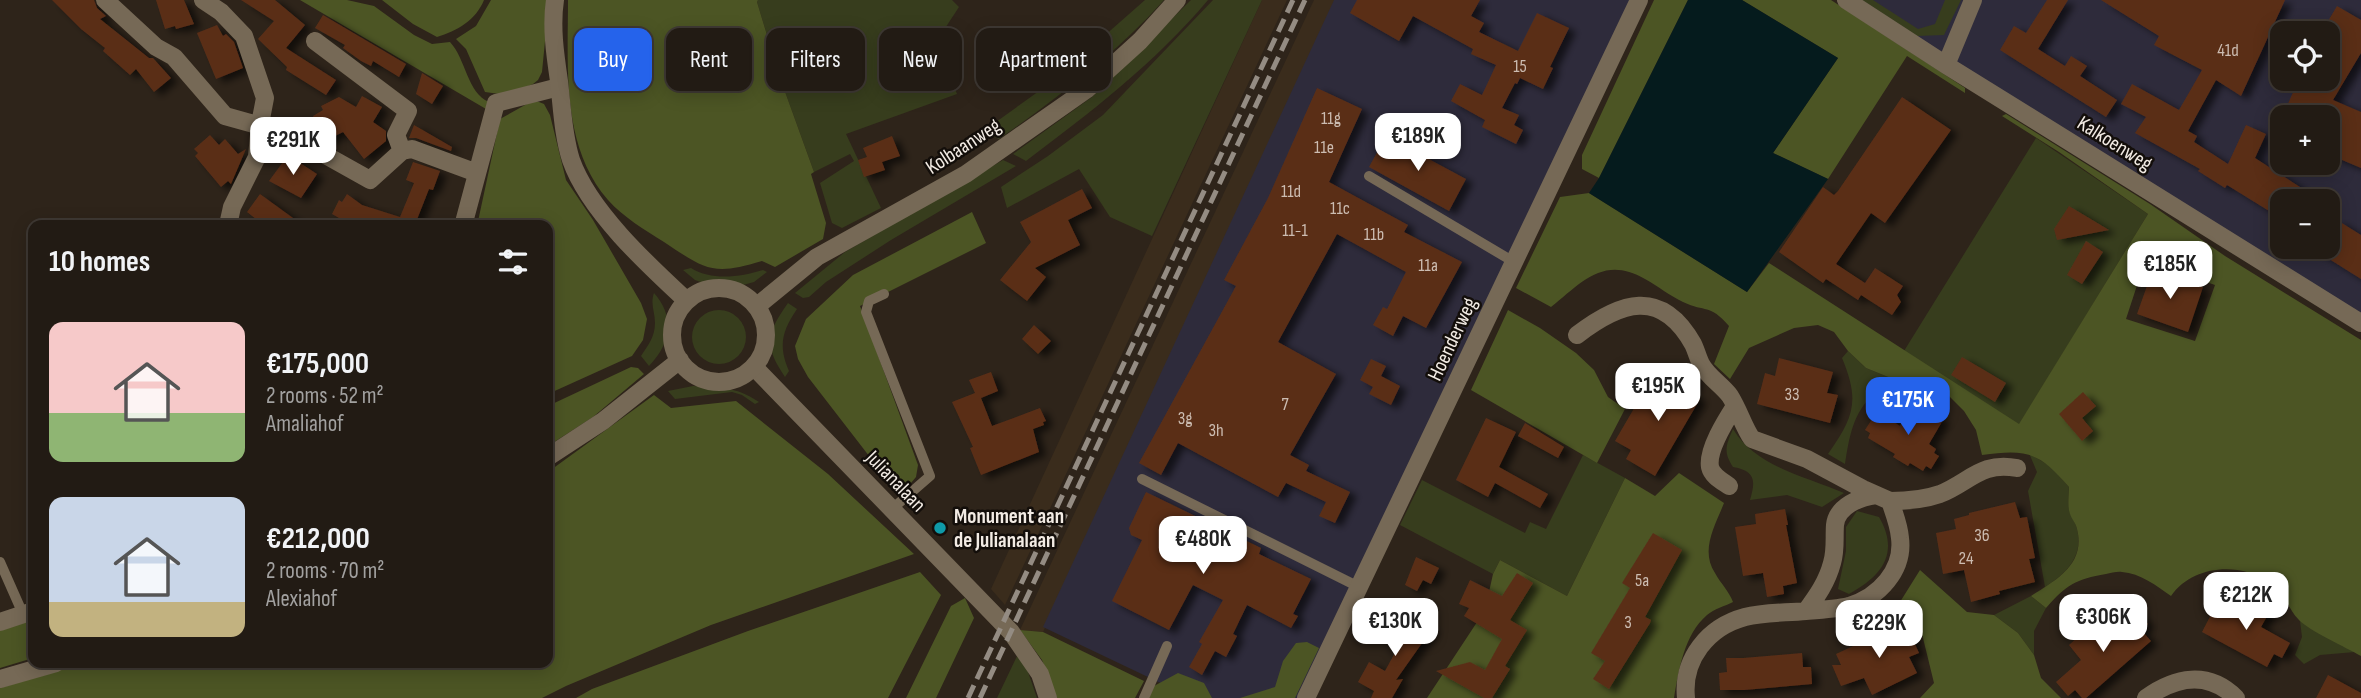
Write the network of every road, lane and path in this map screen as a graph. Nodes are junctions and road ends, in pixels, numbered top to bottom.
1 (105, 0) edge
2 (203, 0) edge
3 (555, 0) edge
4 (1177, 0) edge
5 (1639, 0) edge
6 (1846, 0) edge
7 (1973, 0) edge
8 (315, 41) dead end
9 (1946, 65) junction
10 (559, 87) junction
11 (260, 124) junction
12 (402, 151) junction
13 (478, 173) junction
14 (1369, 176) dead end
15 (229, 220) edge
16 (465, 220) edge
17 (1514, 262) junction
18 (884, 294) dead end
19 (687, 301) junction
20 (757, 306) junction
21 (2361, 323) edge
22 (1577, 335) dead end
23 (680, 360) junction
24 (754, 367) junction
25 (1735, 406) junction
26 (553, 454) edge
27 (2017, 468) dead end
28 (1142, 479) dead end
29 (1729, 486) dead end
30 (1883, 498) junction
31 (891, 509) junction
32 (0, 562) edge
33 (1359, 587) junction
34 (1806, 611) junction
35 (28, 612) edge
36 (0, 622) edge
37 (1167, 646) dead end
38 (38, 668) edge
39 (0, 679) edge
40 (1048, 698) edge
41 (1144, 698) edge
42 (1306, 698) edge
43 (1686, 698) edge
44 (2146, 698) edge
45 (2236, 698) edge

1 - 11 street
2 - 11 street
3 - 10 street
4 - 20 street, Kolbaanweg
5 - 17 street, Hoenderweg
6 - 9 street, Kalkoenweg
7 - 9 street
8 - 12 street
9 - 21 street, Kalkoenweg
10 - 13 street
10 - 19 street
11 - 12 street
11 - 15 street
12 - 13 street
13 - 16 street
14 - 17 lane
17 - 33 street, Hoenderweg
18 - 31 lane
19 - 20 street
19 - 23 street
20 - 24 street
22 - 25 street
23 - 24 street
23 - 26 street
24 - 31 street, Julianalaan
25 - 29 street
25 - 30 street
27 - 30 street
28 - 33 lane
30 - 34 street
30 - 34 street
31 - 40 street, Julianalaan
32 - 35 lane
33 - 42 street, Hoenderweg
34 - 43 street
35 - 36 street
37 - 41 lane
38 - 39 street
44 - 45 street

